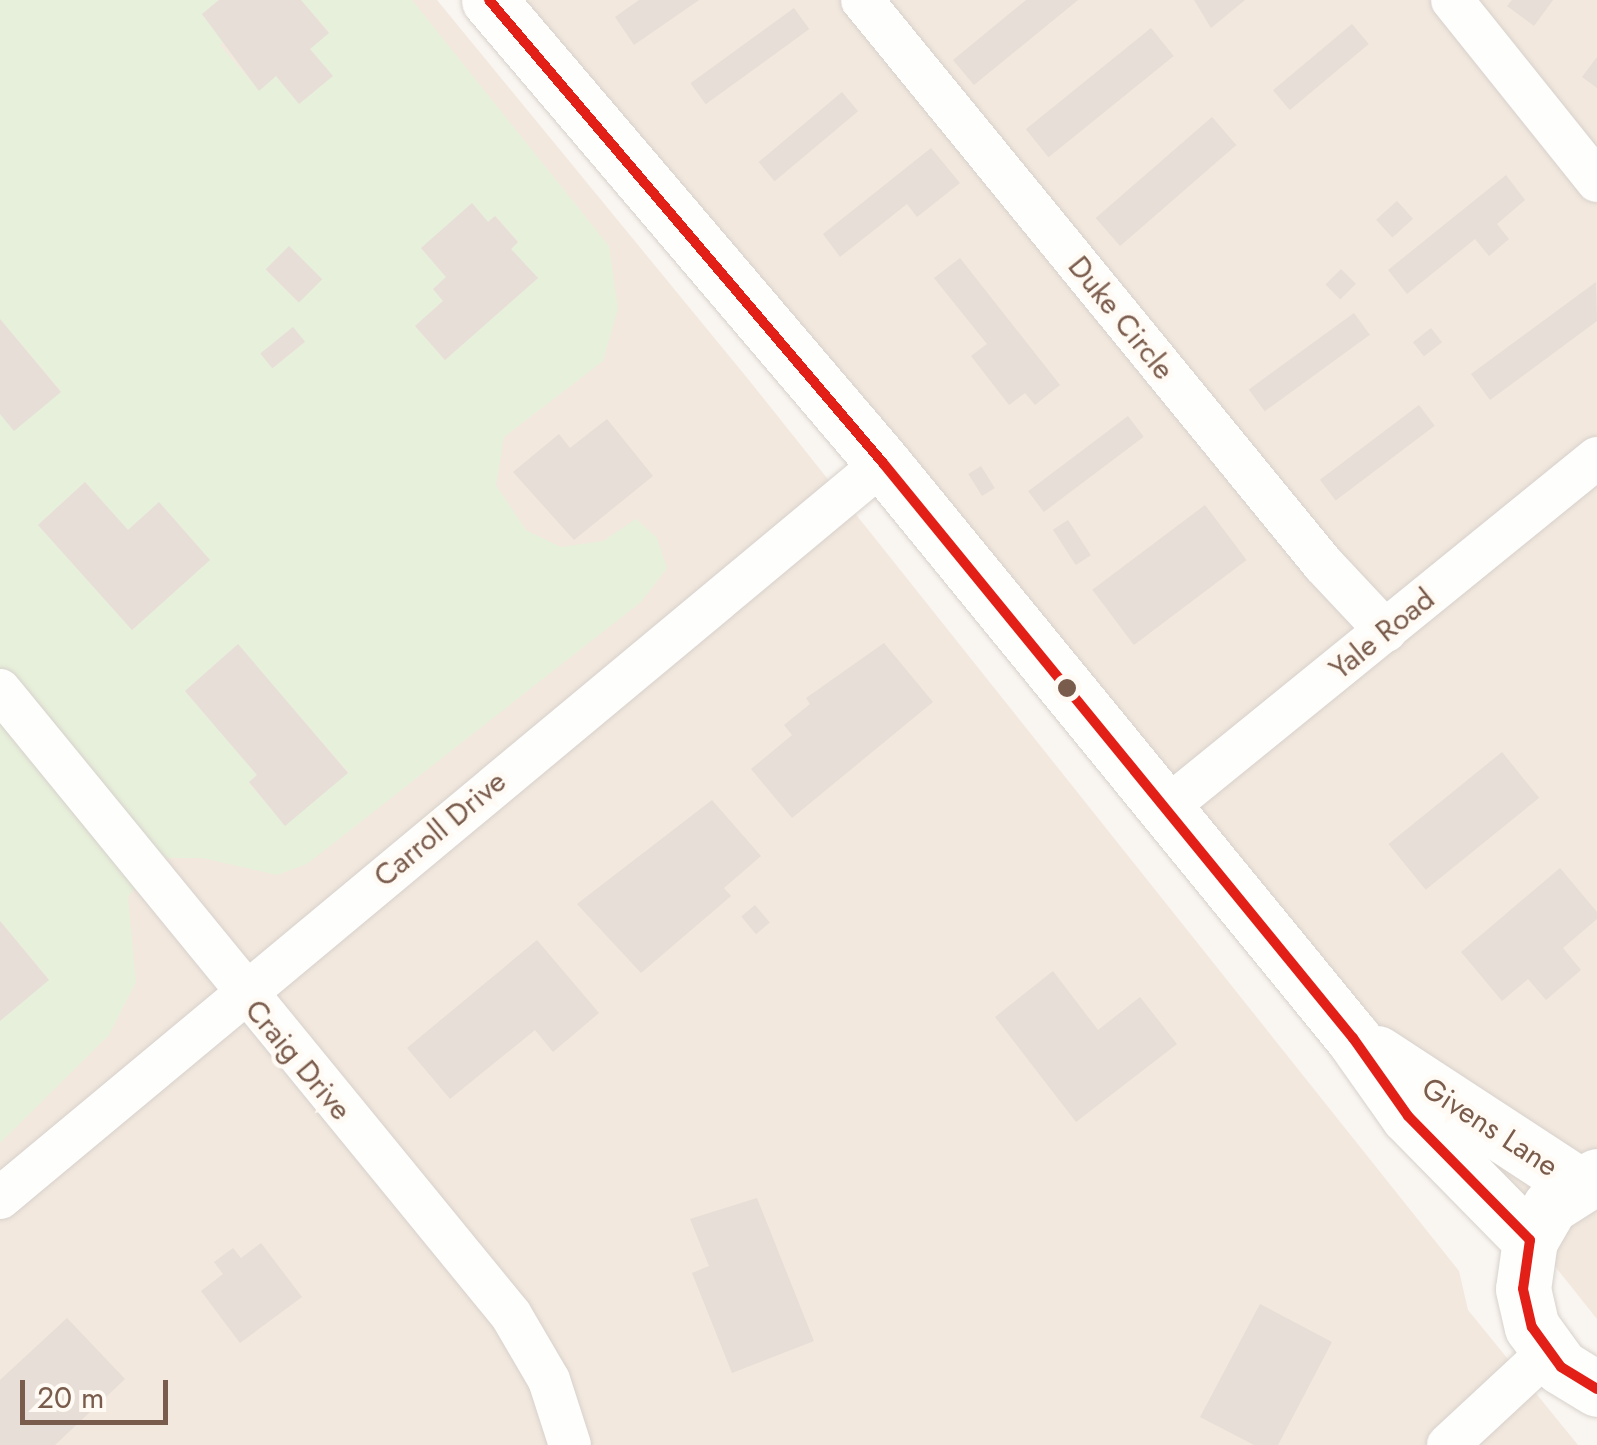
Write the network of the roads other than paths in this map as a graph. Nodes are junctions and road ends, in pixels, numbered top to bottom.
1 (489, 0) edge
2 (862, 0) edge
3 (1452, 0) edge
4 (1597, 181) edge
5 (1597, 458) edge
6 (883, 464) junction
7 (1386, 631) junction
8 (0, 690) edge
9 (1166, 808) junction
10 (243, 995) junction
11 (1353, 1038) junction
12 (1587, 1180) edge
13 (0, 1198) edge
14 (1530, 1240) junction
15 (1549, 1350) junction
16 (1597, 1389) edge
17 (570, 1445) edge
18 (1448, 1445) edge

1 - 6 street, Givens Lane
2 - 7 street, Duke Circle
3 - 4 street
5 - 7 street, Yale Road
6 - 9 street, Givens Lane
6 - 10 street, Carroll Drive
7 - 9 street, Yale Road
8 - 10 street, Craig Drive
9 - 11 street, Givens Lane
10 - 13 street, Carroll Drive
10 - 17 street, Craig Drive
11 - 12 street, Givens Lane
11 - 14 street, Givens Lane
12 - 14 street
14 - 15 street
15 - 16 street
15 - 18 street

